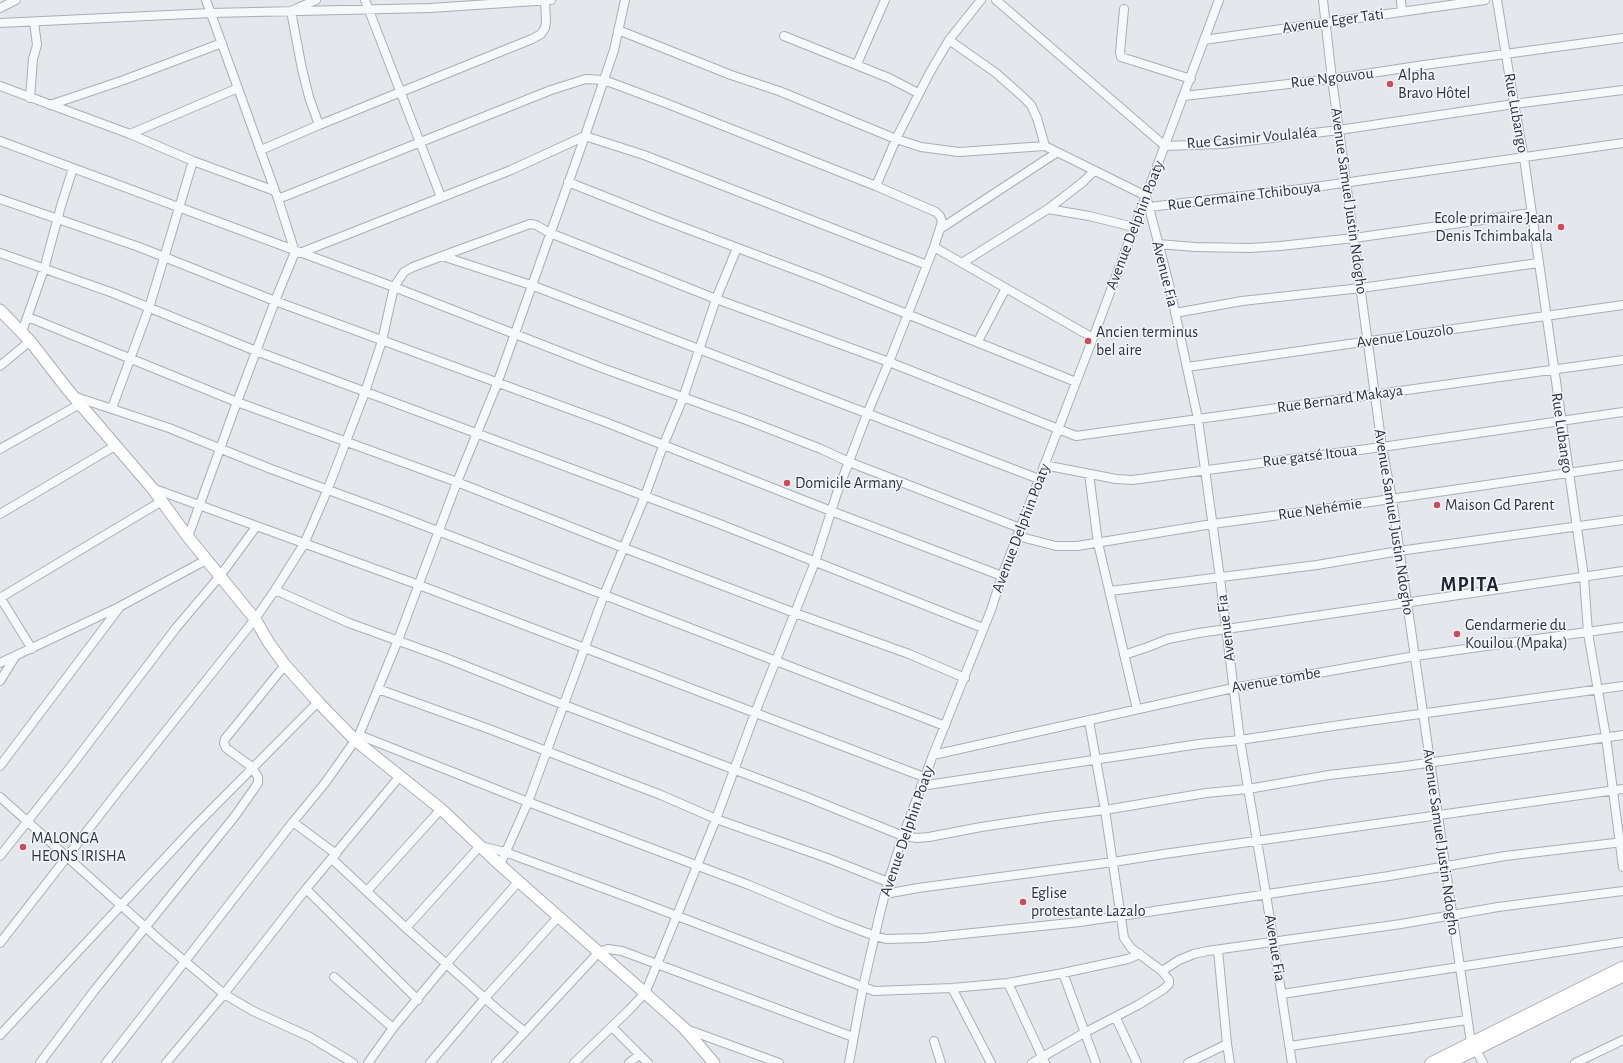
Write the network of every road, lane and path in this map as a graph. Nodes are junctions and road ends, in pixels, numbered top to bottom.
1 (16, 0) edge
2 (206, 0) edge
3 (316, 0) edge
4 (364, 0) edge
5 (545, 0) edge
6 (551, 0) edge
7 (625, 0) edge
8 (885, 0) edge
9 (981, 0) edge
10 (996, 0) edge
11 (1219, 0) edge
12 (1323, 0) edge
13 (1401, 0) edge
14 (1485, 0) edge
15 (1498, 0) edge
16 (506, 1) edge
17 (0, 8) edge
18 (1124, 9) dead end
19 (369, 10) junction
20 (291, 11) junction
21 (1402, 12) junction
22 (211, 13) junction
23 (34, 22) junction
24 (1326, 22) junction
25 (0, 23) edge
26 (618, 30) junction
27 (784, 36) dead end
28 (1623, 38) edge
29 (949, 40) junction
30 (1204, 40) junction
31 (222, 43) junction
32 (1506, 54) junction
33 (857, 64) junction
34 (1191, 79) junction
35 (1332, 79) junction
36 (604, 80) junction
37 (0, 86) edge
38 (238, 88) junction
39 (1623, 90) edge
40 (399, 93) junction
41 (918, 93) junction
42 (1184, 96) junction
43 (30, 98) junction
44 (1514, 104) junction
45 (50, 105) junction
46 (319, 125) junction
47 (1339, 130) junction
48 (130, 134) junction
49 (585, 136) junction
50 (896, 139) junction
51 (0, 141) edge
52 (421, 143) junction
53 (1623, 143) edge
54 (1045, 146) junction
55 (1165, 146) junction
56 (261, 150) junction
57 (1056, 153) junction
58 (1524, 158) junction
59 (193, 161) junction
60 (73, 168) junction
61 (1094, 171) junction
62 (568, 182) junction
63 (1347, 182) junction
64 (876, 186) junction
65 (275, 191) junction
66 (1146, 196) junction
67 (441, 197) junction
68 (0, 199) edge
69 (278, 199) junction
70 (1149, 207) junction
71 (179, 208) junction
72 (1048, 209) junction
73 (1531, 213) junction
74 (57, 218) junction
75 (1134, 227) junction
76 (940, 229) junction
77 (550, 233) junction
78 (1354, 238) junction
79 (1158, 244) junction
80 (934, 246) junction
81 (737, 248) junction
82 (298, 252) junction
83 (0, 253) edge
84 (442, 256) junction
85 (164, 258) junction
86 (962, 263) junction
87 (1538, 263) junction
88 (927, 265) junction
89 (44, 269) junction
90 (531, 285) junction
91 (394, 287) junction
92 (1006, 288) junction
93 (1362, 288) junction
94 (716, 299) junction
95 (275, 301) junction
96 (1623, 305) edge
97 (149, 308) junction
98 (0, 310) edge
99 (1175, 313) junction
100 (908, 314) junction
101 (1546, 315) junction
102 (28, 318) junction
103 (22, 332) junction
104 (514, 334) junction
105 (1093, 338) junction
106 (30, 341) junction
107 (382, 341) junction
108 (978, 341) junction
109 (1369, 342) junction
110 (699, 349) junction
111 (256, 351) junction
112 (131, 360) junction
113 (1623, 360) edge
114 (889, 362) junction
115 (0, 366) edge
116 (1187, 367) junction
117 (1553, 370) junction
118 (1076, 382) junction
119 (497, 384) junction
120 (365, 392) junction
121 (1376, 394) junction
122 (683, 398) junction
123 (76, 400) junction
124 (237, 402) junction
125 (112, 408) junction
126 (1623, 412) edge
127 (866, 414) junction
128 (1198, 419) junction
129 (1561, 422) junction
130 (1058, 429) junction
131 (478, 434) junction
132 (346, 441) junction
133 (116, 446) junction
134 (663, 446) junction
135 (1382, 447) junction
136 (220, 448) junction
137 (0, 449) edge
138 (849, 462) junction
139 (1044, 465) junction
140 (1623, 465) edge
141 (1205, 470) junction
142 (1568, 473) junction
143 (1089, 474) junction
144 (1040, 479) junction
145 (457, 482) junction
146 (152, 488) junction
147 (327, 490) junction
148 (645, 496) junction
149 (1392, 499) junction
150 (162, 501) junction
151 (199, 505) junction
152 (831, 511) junction
153 (0, 514) edge
154 (1623, 520) edge
155 (1212, 524) junction
156 (1576, 526) junction
157 (256, 527) junction
158 (1020, 528) junction
159 (438, 532) junction
160 (1017, 536) junction
161 (188, 537) junction
162 (1098, 542) junction
163 (304, 544) junction
164 (624, 548) junction
165 (1399, 551) junction
166 (206, 560) junction
167 (815, 562) junction
168 (1623, 571) edge
169 (220, 576) junction
170 (1002, 576) junction
171 (1584, 577) junction
172 (1220, 578) junction
173 (419, 585) junction
174 (275, 590) junction
175 (1110, 591) junction
176 (604, 595) junction
177 (0, 597) edge
178 (1406, 602) junction
179 (119, 608) junction
180 (795, 613) junction
181 (255, 619) junction
182 (1623, 627) edge
183 (983, 628) junction
184 (1226, 628) junction
185 (1588, 632) junction
186 (398, 640) junction
187 (32, 649) junction
188 (585, 649) junction
189 (1124, 655) junction
190 (1414, 656) junction
191 (15, 657) junction
192 (775, 660) junction
193 (0, 663) edge
194 (285, 665) junction
195 (965, 678) junction
196 (0, 681) edge
197 (1623, 686) edge
198 (1233, 688) junction
199 (378, 690) junction
200 (1599, 690) junction
201 (318, 702) junction
202 (564, 705) junction
203 (1137, 709) junction
204 (754, 713) junction
205 (1422, 713) junction
206 (1089, 721) junction
207 (945, 726) junction
208 (1623, 734) edge
209 (1606, 737) junction
210 (358, 738) junction
211 (1240, 740) junction
212 (546, 752) junction
213 (933, 754) junction
214 (1097, 760) junction
215 (1429, 762) junction
216 (0, 766) edge
217 (252, 767) junction
218 (734, 769) junction
219 (400, 776) junction
220 (924, 777) junction
221 (921, 786) junction
222 (1623, 788) edge
223 (1248, 789) junction
224 (1613, 790) junction
225 (0, 797) edge
226 (528, 802) junction
227 (441, 809) junction
228 (1105, 810) junction
229 (1438, 814) junction
230 (716, 819) junction
231 (27, 821) junction
232 (292, 822) junction
233 (903, 836) junction
234 (1257, 840) junction
235 (1622, 842) edge
236 (480, 846) junction
237 (505, 852) junction
238 (0, 856) edge
239 (334, 856) junction
240 (67, 857) junction
241 (1113, 862) junction
242 (500, 865) junction
243 (696, 866) junction
244 (1446, 866) junction
245 (1623, 867) edge
246 (518, 881) junction
247 (888, 882) junction
248 (306, 889) junction
249 (368, 891) junction
250 (1623, 891) edge
251 (885, 894) junction
252 (1266, 894) junction
253 (121, 905) junction
254 (1452, 915) junction
255 (676, 916) junction
256 (1120, 916) junction
257 (558, 917) junction
258 (145, 927) junction
259 (406, 928) junction
260 (875, 936) junction
261 (1274, 942) junction
262 (1623, 942) edge
263 (0, 944) edge
264 (1218, 950) junction
265 (599, 952) junction
266 (1140, 954) junction
267 (186, 961) junction
268 (447, 964) junction
269 (657, 964) junction
270 (1459, 967) junction
271 (1623, 967) edge
272 (1162, 971) junction
273 (1063, 973) junction
274 (1623, 976) edge
275 (334, 977) dead end
276 (1008, 983) junction
277 (863, 987) junction
278 (952, 988) junction
279 (646, 993) junction
280 (224, 994) junction
281 (1282, 994) junction
282 (485, 998) junction
283 (418, 1000) junction
284 (1116, 1018) junction
285 (1467, 1020) junction
286 (393, 1028) junction
287 (613, 1028) junction
288 (684, 1028) junction
289 (525, 1032) junction
290 (1084, 1033) junction
291 (0, 1035) edge
292 (853, 1037) junction
293 (1623, 1040) edge
294 (934, 1041) dead end
295 (1227, 1044) junction
296 (1290, 1046) junction
297 (1474, 1046) junction
298 (639, 1055) junction
299 (582, 1060) edge
300 (1044, 1060) edge
301 (40, 1063) edge
302 (106, 1063) edge
303 (166, 1063) edge
304 (353, 1063) edge
305 (368, 1063) edge
306 (430, 1063) edge
307 (496, 1063) edge
308 (574, 1063) edge
309 (629, 1063) edge
310 (648, 1063) edge
311 (714, 1063) edge
312 (779, 1063) edge
313 (849, 1063) edge
314 (941, 1063) edge
315 (991, 1063) edge
316 (1032, 1063) edge
317 (1096, 1063) edge
318 (1137, 1063) edge
319 (1188, 1063) edge
320 (1230, 1063) edge
321 (1292, 1063) edge
322 (1431, 1063) edge
323 (1450, 1063) edge
324 (1482, 1063) edge
325 (1575, 1063) edge

1 - 17 street
2 - 22 street
3 - 20 street
4 - 19 street
5 - 6 street
5 - 16 street
5 - 40 street
7 - 26 street
8 - 33 street
9 - 29 street
10 - 55 street
11 - 30 street, Avenue Delphin Poaty
12 - 24 street, Avenue Samuel Justin Ndogho
13 - 21 street
14 - 21 street, Avenue Eger Tati
15 - 32 street, Rue Lubango
16 - 19 street
18 - 34 street
19 - 20 street
19 - 40 street
20 - 22 street
20 - 46 street
21 - 24 street, Avenue Eger Tati
22 - 23 street
22 - 31 street
23 - 25 street
23 - 43 street
24 - 30 street, Avenue Eger Tati
24 - 35 street, Avenue Samuel Justin Ndogho
26 - 36 street
26 - 50 street
27 - 33 street
28 - 32 street, Rue Ngouvou
29 - 41 street
29 - 54 street
30 - 34 street, Avenue Delphin Poaty
31 - 38 street
31 - 45 street
32 - 35 street, Rue Ngouvou
32 - 44 street, Rue Lubango
33 - 41 street
34 - 42 street, Avenue Delphin Poaty
35 - 42 street, Rue Ngouvou
35 - 47 street, Avenue Samuel Justin Ndogho
36 - 49 street
36 - 52 street
36 - 64 street
37 - 43 street
38 - 48 street
38 - 56 street
39 - 44 street, Rue Casimir Voulaléa
40 - 46 street
40 - 52 street
41 - 50 street
42 - 55 street, Avenue Delphin Poaty
43 - 45 street
44 - 47 street, Rue Casimir Voulaléa
44 - 58 street, Rue Lubango
45 - 48 street
46 - 56 street
47 - 55 street, Rue Casimir Voulaléa
47 - 63 street, Avenue Samuel Justin Ndogho
48 - 59 street
49 - 62 street
49 - 67 street
49 - 88 street
50 - 54 street
50 - 64 street
51 - 60 street
52 - 67 street
52 - 69 street
53 - 58 street, Rue Germaine Tchibouya
54 - 57 street
55 - 66 street, Avenue Delphin Poaty
56 - 65 street
57 - 61 street
57 - 76 street
58 - 63 street, Rue Germaine Tchibouya
58 - 73 street, Rue Lubango
59 - 65 street
59 - 71 street
60 - 71 street
60 - 74 street
61 - 66 street
61 - 72 street
62 - 77 street
62 - 81 street
63 - 70 street, Rue Germaine Tchibouya
63 - 78 street, Avenue Samuel Justin Ndogho
64 - 76 street
65 - 69 street
66 - 70 street, Avenue Fia
66 - 75 street, Avenue Delphin Poaty
67 - 82 street
68 - 74 street
69 - 82 street
70 - 79 street, Avenue Fia
71 - 82 street
71 - 85 street
72 - 75 street
72 - 86 street
73 - 78 street
73 - 87 street, Rue Lubango
74 - 85 street
74 - 89 street
75 - 105 street, Avenue Delphin Poaty
76 - 80 street
77 - 84 street, Rue Bernard Makaya
77 - 90 street
77 - 94 street, Rue Bernard Makaya
78 - 79 street
78 - 93 street, Avenue Samuel Justin Ndogho
79 - 99 street, Avenue Fia
80 - 86 street
80 - 88 street
81 - 94 street
81 - 100 street
82 - 91 street
82 - 95 street
83 - 89 street
84 - 90 street
84 - 91 street, Rue Bernard Makaya
85 - 95 street
85 - 97 street
86 - 92 street
87 - 93 street
87 - 101 street, Rue Lubango
88 - 100 street
89 - 97 street
89 - 102 street
90 - 104 street
90 - 110 street
91 - 104 street
91 - 107 street
92 - 105 street
92 - 108 street
93 - 99 street
93 - 109 street, Avenue Samuel Justin Ndogho
94 - 110 street
94 - 114 street, Rue Bernard Makaya
95 - 107 street
95 - 111 street
96 - 101 street, Avenue Louzolo
97 - 111 street
97 - 112 street
98 - 103 street
99 - 116 street, Avenue Fia
100 - 108 street
100 - 114 street
101 - 109 street, Avenue Louzolo
101 - 117 street, Rue Lubango
102 - 103 street
102 - 112 street
103 - 106 street
104 - 119 street
104 - 122 street
105 - 118 street, Avenue Delphin Poaty
106 - 115 street
106 - 123 street
107 - 119 street
107 - 120 street
108 - 118 street
109 - 116 street, Avenue Louzolo
109 - 121 street, Avenue Samuel Justin Ndogho
110 - 122 street
110 - 127 street
111 - 120 street
111 - 124 street
112 - 124 street
112 - 125 street
113 - 117 street, Rue Bernard Makaya
114 - 127 street
114 - 130 street, Rue Bernard Makaya
116 - 128 street, Avenue Fia
117 - 121 street, Rue Bernard Makaya
117 - 129 street, Rue Lubango
118 - 130 street, Avenue Delphin Poaty
119 - 131 street
119 - 134 street
120 - 131 street
120 - 132 street
121 - 128 street, Rue Bernard Makaya
121 - 135 street, Avenue Samuel Justin Ndogho
122 - 134 street
122 - 138 street
123 - 125 street
123 - 133 street
123 - 137 street
124 - 132 street
124 - 136 street
125 - 136 street
126 - 129 street, Rue gatsé Itoua
127 - 138 street
127 - 144 street
128 - 130 street, Rue Bernard Makaya
128 - 141 street, Avenue Fia
129 - 135 street, Rue gatsé Itoua
129 - 142 street, Rue Lubango
130 - 139 street, Avenue Delphin Poaty
131 - 145 street
131 - 148 street
132 - 145 street
132 - 147 street
133 - 146 street
133 - 153 street
134 - 148 street
134 - 152 street
135 - 141 street, Rue gatsé Itoua
135 - 149 street, Avenue Samuel Justin Ndogho
136 - 147 street
136 - 151 street
138 - 152 street
138 - 158 street
139 - 143 street, Rue gatsé Itoua
139 - 144 street, Avenue Delphin Poaty
140 - 142 street, Rue Nehémie
141 - 143 street, Rue gatsé Itoua
141 - 155 street, Avenue Fia
142 - 149 street, Rue Nehémie
142 - 156 street, Rue Lubango
143 - 162 street
144 - 158 street, Avenue Delphin Poaty
145 - 159 street
145 - 164 street
146 - 150 street
146 - 151 street
147 - 159 street
147 - 163 street
148 - 164 street
148 - 167 street
149 - 155 street, Rue Nehémie
149 - 165 street, Avenue Samuel Justin Ndogho
150 - 161 street
150 - 177 street
151 - 157 street
151 - 161 street
152 - 167 street
152 - 170 street
154 - 156 street
155 - 162 street, Rue Nehémie
155 - 172 street, Avenue Fia
156 - 165 street
156 - 171 street, Rue Lubango
157 - 163 street
157 - 169 street
158 - 160 street, Avenue Delphin Poaty
159 - 173 street
159 - 176 street
160 - 162 street, Rue Nehémie
160 - 170 street, Avenue Delphin Poaty
161 - 166 street
162 - 175 street
163 - 173 street
163 - 174 street
164 - 176 street
164 - 180 street
165 - 172 street
165 - 178 street, Avenue Samuel Justin Ndogho
166 - 169 street
166 - 179 street
167 - 180 street
167 - 183 street
168 - 171 street
169 - 181 street
169 - 231 street
170 - 183 street, Avenue Delphin Poaty
171 - 178 street
171 - 185 street, Rue Lubango
172 - 175 street
172 - 184 street, Avenue Fia
173 - 186 street
173 - 188 street
174 - 181 street
174 - 186 street
175 - 189 street
176 - 188 street
176 - 192 street
177 - 187 street
178 - 184 street
178 - 190 street, Avenue Samuel Justin Ndogho
179 - 187 street
179 - 216 street
180 - 192 street
180 - 195 street
181 - 194 street
181 - 240 street
182 - 185 street, Avenue tombe
183 - 195 street, Avenue Delphin Poaty
184 - 189 street
184 - 198 street, Avenue Fia
185 - 190 street, Avenue tombe
185 - 200 street, Rue Lubango
186 - 199 street
186 - 202 street
187 - 191 street
188 - 202 street
188 - 204 street
189 - 203 street
190 - 198 street, Avenue tombe
190 - 205 street, Avenue Samuel Justin Ndogho
191 - 193 street
191 - 196 street
192 - 204 street
192 - 207 street
194 - 201 street
194 - 217 street
195 - 207 street, Avenue Delphin Poaty
197 - 200 street
198 - 203 street, Avenue tombe
198 - 211 street, Avenue Fia
199 - 210 street
199 - 212 street
200 - 205 street
200 - 209 street, Rue Lubango
201 - 210 street
201 - 217 street
202 - 212 street
202 - 218 street
203 - 206 street, Avenue tombe
204 - 218 street
204 - 220 street
205 - 211 street
205 - 215 street, Avenue Samuel Justin Ndogho
206 - 213 street, Avenue tombe
206 - 214 street
207 - 213 street, Avenue Delphin Poaty
208 - 209 street
209 - 215 street
209 - 224 street, Rue Lubango
210 - 219 street
210 - 226 street
210 - 232 street
211 - 214 street
211 - 223 street, Avenue Fia
212 - 226 street
212 - 230 street
213 - 220 street, Avenue Delphin Poaty
214 - 221 street
214 - 228 street
215 - 223 street
215 - 229 street, Avenue Samuel Justin Ndogho
217 - 253 street
217 - 258 street
218 - 230 street
218 - 233 street
219 - 227 street
219 - 239 street
220 - 221 street, Avenue Delphin Poaty
221 - 233 street, Avenue Delphin Poaty
222 - 224 street
223 - 228 street
223 - 234 street, Avenue Fia
224 - 229 street
224 - 235 street, Rue Lubango
225 - 231 street
226 - 237 street
226 - 243 street
227 - 236 street
227 - 249 street
228 - 233 street
228 - 241 street
229 - 234 street
229 - 244 street, Avenue Samuel Justin Ndogho
230 - 243 street
230 - 247 street
231 - 238 street
231 - 240 street
232 - 239 street
232 - 267 street
233 - 247 street, Avenue Delphin Poaty
234 - 241 street
234 - 252 street, Avenue Fia
235 - 244 street
235 - 245 street, Rue Lubango
236 - 237 street
236 - 242 street
236 - 259 street
237 - 242 street
237 - 255 street
239 - 248 street
239 - 249 street
240 - 253 street
240 - 263 street
241 - 251 street
241 - 256 street
242 - 246 street
243 - 255 street
243 - 260 street
244 - 252 street
244 - 254 street, Avenue Samuel Justin Ndogho
246 - 257 street
246 - 268 street
247 - 251 street, Avenue Delphin Poaty
248 - 280 street
248 - 283 street
249 - 259 street
250 - 254 street
251 - 260 street, Avenue Delphin Poaty
252 - 256 street
252 - 261 street, Avenue Fia
253 - 258 street
253 - 291 street
254 - 261 street
254 - 270 street, Avenue Samuel Justin Ndogho
255 - 269 street
255 - 277 street
256 - 260 street
256 - 266 street
257 - 265 street
257 - 282 street
258 - 267 street
258 - 301 street
259 - 268 street
260 - 277 street, Avenue Delphin Poaty
261 - 264 street
261 - 281 street, Avenue Fia
262 - 270 street
264 - 272 street
264 - 295 street
265 - 269 street
265 - 279 street
265 - 289 street
266 - 272 street
266 - 273 street
267 - 280 street
267 - 302 street
268 - 282 street
268 - 283 street
269 - 279 street
269 - 292 street
270 - 281 street
270 - 285 street, Avenue Samuel Justin Ndogho
271 - 297 street
272 - 284 street
273 - 276 street
273 - 290 street
274 - 297 street
275 - 286 street
276 - 278 street
276 - 300 street
277 - 278 street
277 - 292 street, Avenue Delphin Poaty
278 - 315 street
279 - 287 street
279 - 288 street
280 - 303 street
280 - 304 street
281 - 296 street, Avenue Fia
282 - 289 street
282 - 306 street
283 - 286 street
284 - 290 street
284 - 318 street
285 - 296 street
285 - 297 street, Avenue Samuel Justin Ndogho
286 - 305 street
287 - 298 street
287 - 299 street
288 - 311 street
288 - 312 street
289 - 307 street
290 - 300 street
290 - 317 street
292 - 313 street, Avenue Delphin Poaty
293 - 325 street
294 - 314 street
295 - 319 street
295 - 320 street
296 - 321 street, Avenue Fia
297 - 322 street
297 - 323 street
297 - 324 street, Avenue Samuel Justin Ndogho
298 - 309 street
298 - 310 street
299 - 308 street
300 - 316 street

